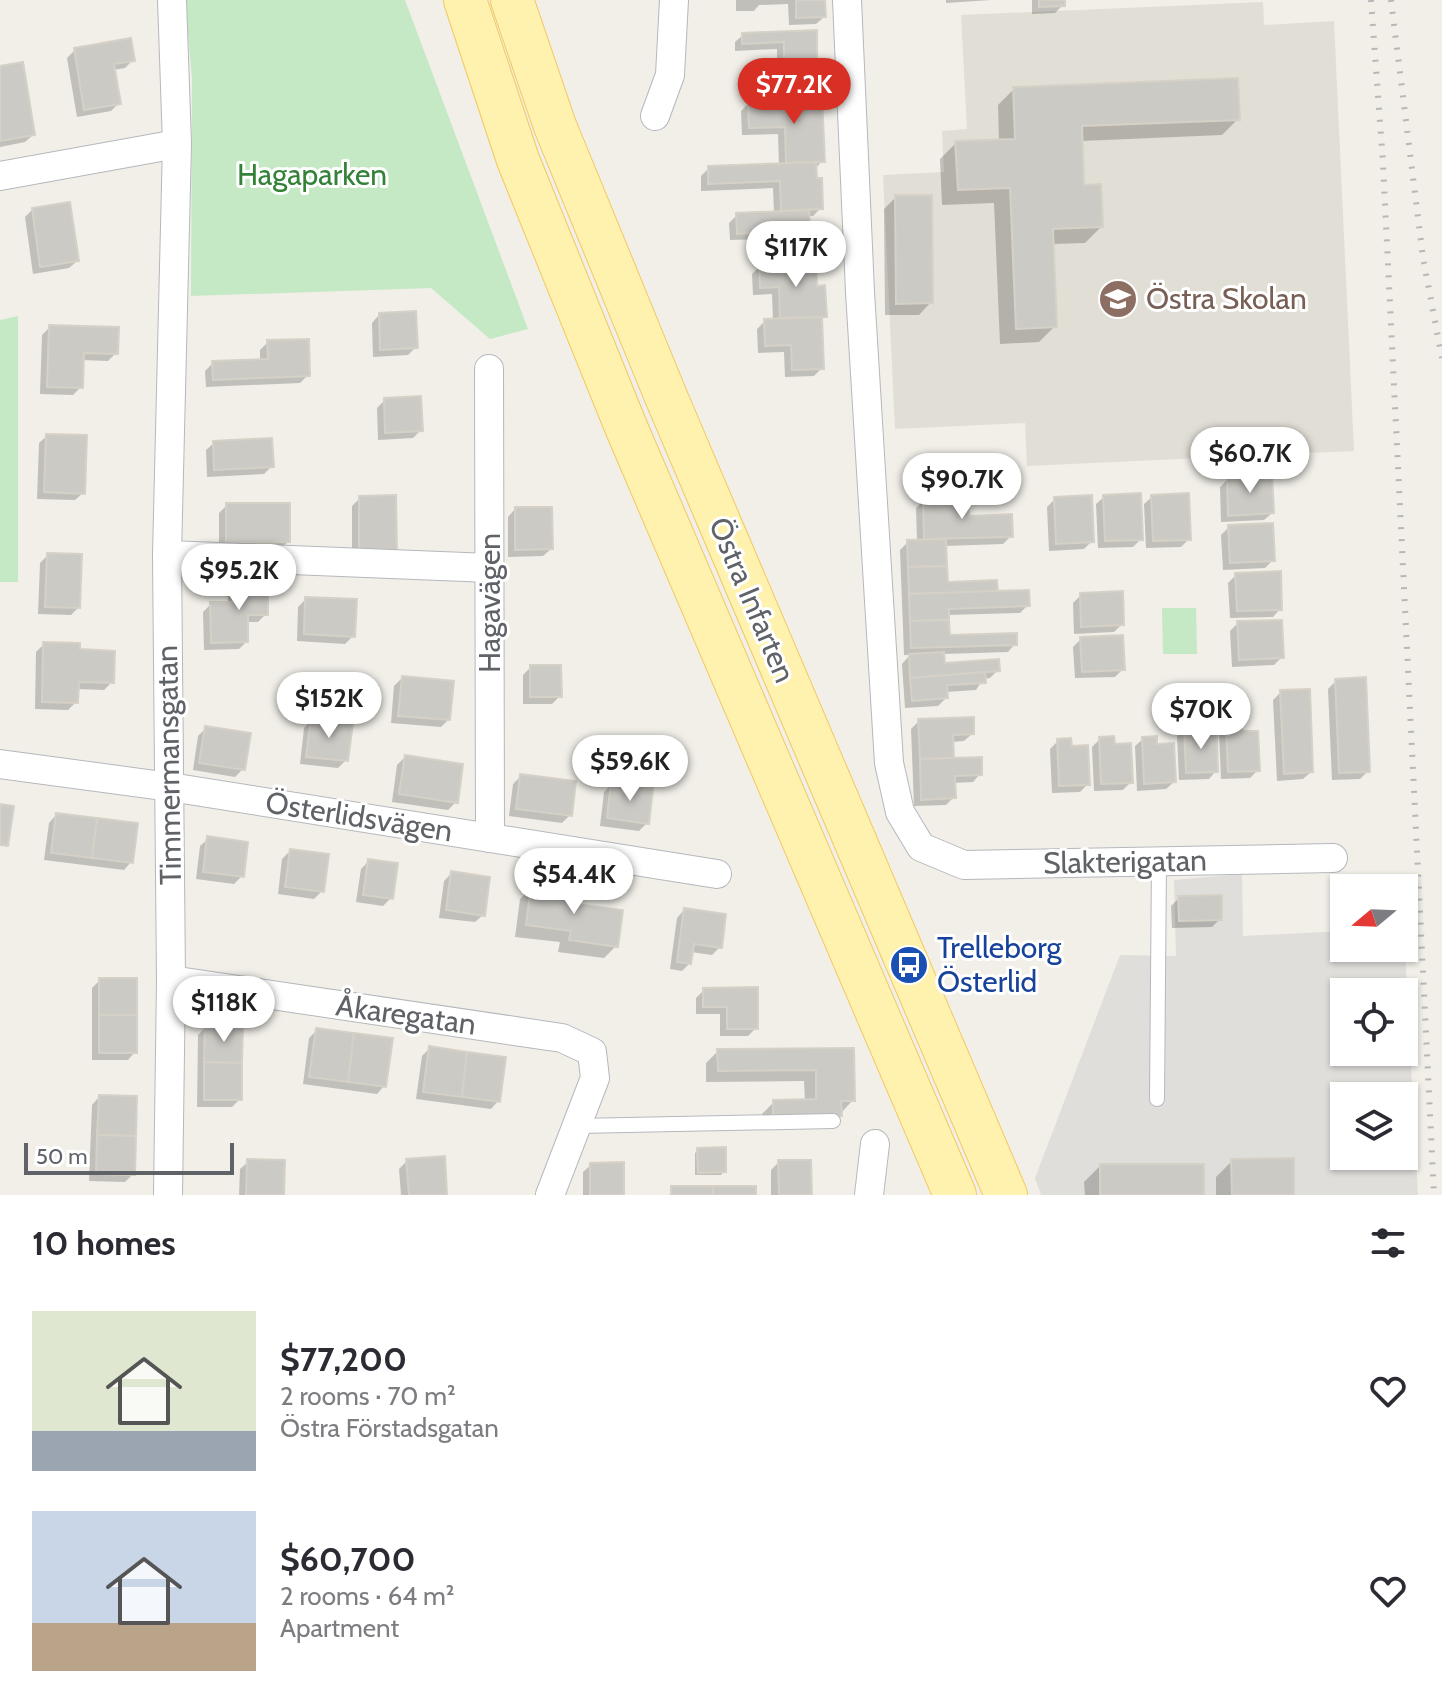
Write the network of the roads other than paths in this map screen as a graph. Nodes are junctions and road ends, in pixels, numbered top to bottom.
1 (172, 0) edge
2 (465, 0) edge
3 (512, 0) edge
4 (674, 0) edge
5 (847, 0) edge
6 (655, 116) dead end
7 (177, 144) junction
8 (0, 176) edge
9 (489, 369) dead end
10 (167, 555) junction
11 (490, 568) junction
12 (0, 764) edge
13 (170, 787) junction
14 (490, 838) junction
15 (1333, 858) dead end
16 (1159, 861) junction
17 (717, 874) dead end
18 (171, 980) junction
19 (1157, 1099) dead end
20 (833, 1121) dead end
21 (577, 1126) junction
22 (875, 1144) dead end
23 (168, 1195) edge
24 (550, 1195) edge
25 (869, 1195) edge
26 (955, 1195) edge
27 (1006, 1195) edge

1 - 7 street, Timmermansgatan
2 - 26 main road, Östra Infarten
3 - 27 main road, Östra Infarten
4 - 6 street
5 - 16 street, Slakterigatan
7 - 8 street
7 - 10 street, Timmermansgatan
9 - 11 street, Hagavägen
10 - 11 street
10 - 13 street, Timmermansgatan
11 - 14 street, Hagavägen
12 - 13 street, Österlidsvägen
13 - 14 street, Österlidsvägen
13 - 18 street, Timmermansgatan
14 - 17 street, Österlidsvägen
15 - 16 street, Slakterigatan
16 - 19 lane
18 - 21 street, Åkaregatan
18 - 23 street, Timmermansgatan
20 - 21 lane
21 - 24 street
22 - 25 street

